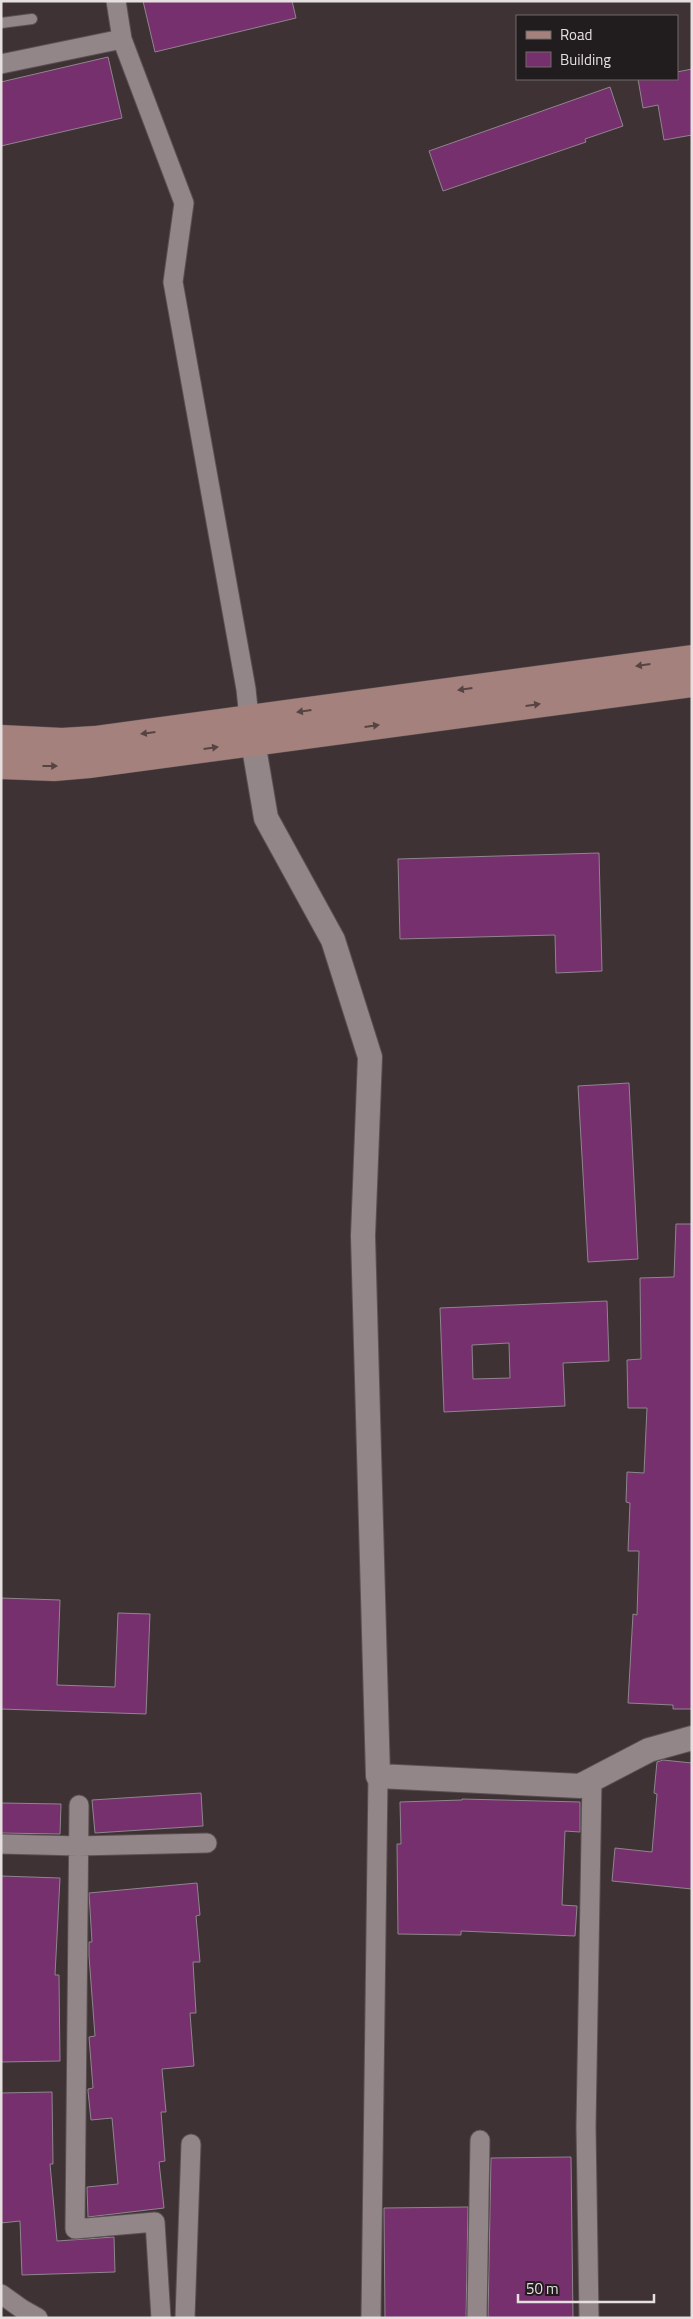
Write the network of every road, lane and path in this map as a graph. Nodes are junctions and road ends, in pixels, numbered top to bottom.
1 (116, 1) edge
2 (32, 18) dead end
3 (1, 23) edge
4 (122, 40) junction
5 (1, 64) edge
6 (692, 659) edge
7 (692, 683) edge
8 (251, 730) junction
9 (1, 739) edge
10 (1, 764) edge
11 (692, 1738) edge
12 (378, 1776) junction
13 (592, 1780) junction
14 (79, 1805) dead end
15 (206, 1843) dead end
16 (1, 1844) edge
17 (78, 1846) junction
18 (480, 2140) dead end
19 (191, 2144) dead end
20 (1, 2294) edge
21 (38, 2318) edge
22 (161, 2318) edge
23 (185, 2318) edge
24 (371, 2318) edge
25 (477, 2318) edge
26 (589, 2318) edge

1 - 4 street
2 - 3 lane
4 - 5 street
4 - 8 street
6 -> 8 main road
8 -> 7 main road
8 -> 9 main road
10 -> 8 main road
8 - 12 street
11 - 13 street
12 - 13 street
12 - 24 street
13 - 26 street
14 - 17 street
15 - 17 street
16 - 17 street
17 - 22 street
18 - 25 street
19 - 23 street
20 - 21 street

